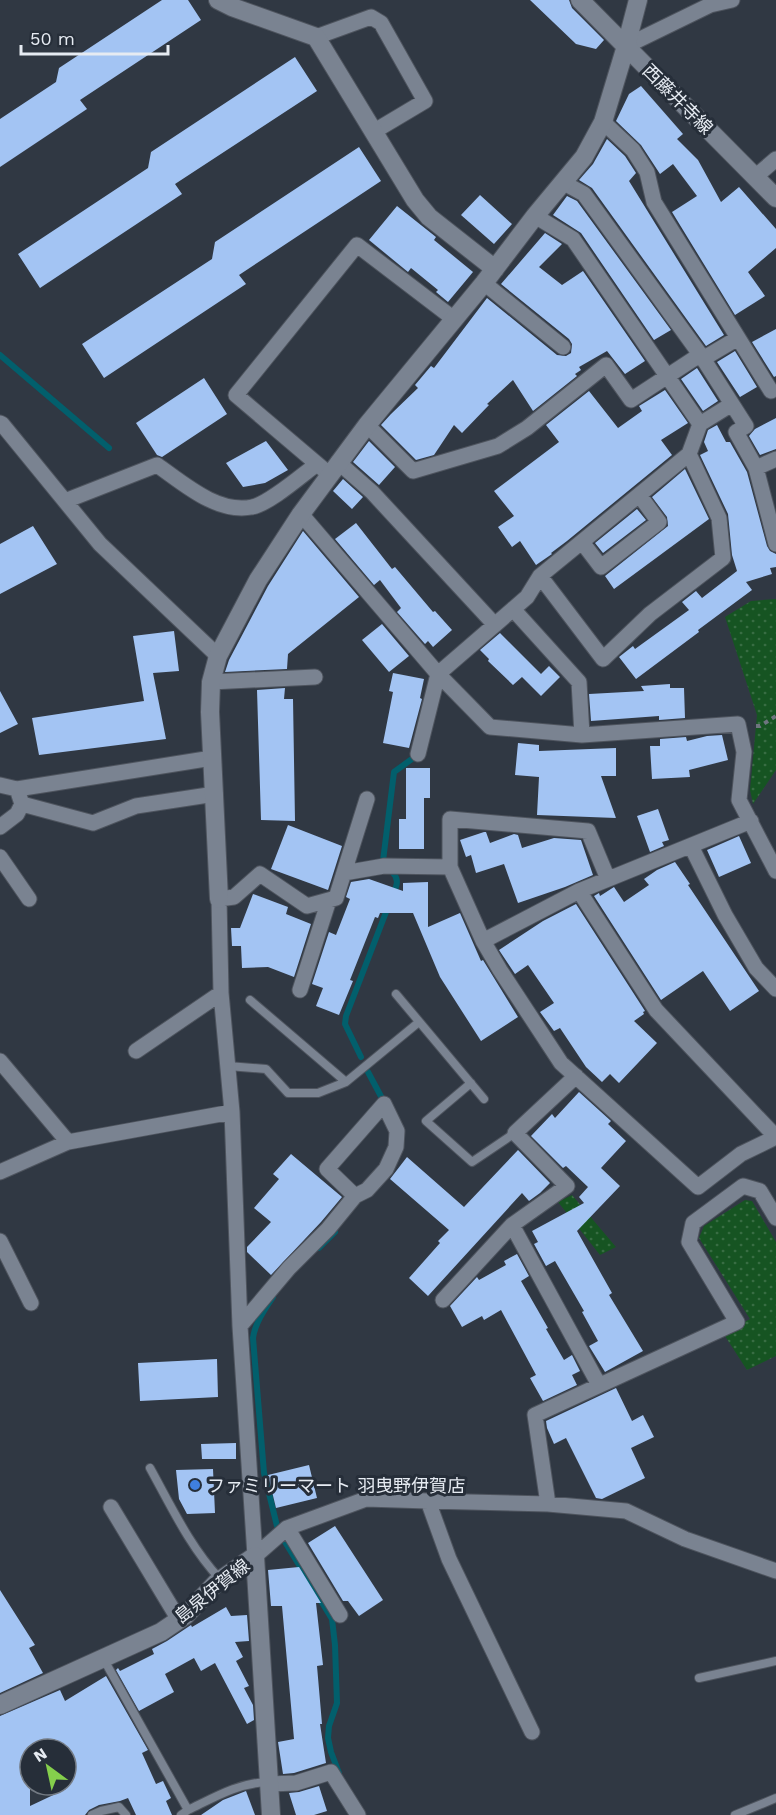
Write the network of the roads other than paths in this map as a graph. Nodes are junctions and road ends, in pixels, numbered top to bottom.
1 (580, 0) edge
2 (638, 0) edge
3 (732, 0) edge
4 (230, 2) edge
5 (316, 37) junction
6 (626, 46) junction
7 (603, 122) junction
8 (373, 132) junction
9 (776, 159) edge
10 (755, 177) junction
11 (564, 183) junction
12 (776, 198) edge
13 (535, 216) junction
14 (495, 269) junction
15 (484, 284) junction
16 (454, 320) junction
17 (738, 338) junction
18 (563, 347) dead end
19 (702, 357) junction
20 (667, 375) junction
21 (771, 391) dead end
22 (732, 404) junction
23 (0, 423) edge
24 (367, 424) junction
25 (700, 424) junction
26 (689, 454) junction
27 (776, 459) edge
28 (328, 467) junction
29 (756, 468) junction
30 (640, 496) junction
31 (65, 501) junction
32 (301, 514) junction
33 (582, 542) junction
34 (776, 544) edge
35 (540, 576) junction
36 (513, 609) junction
37 (495, 625) junction
38 (218, 656) junction
39 (438, 674) junction
40 (315, 678) dead end
41 (211, 682) junction
42 (582, 735) junction
43 (418, 754) dead end
44 (212, 758) junction
45 (0, 785) edge
46 (214, 794) junction
47 (19, 796) junction
48 (367, 799) dead end
49 (751, 821) junction
50 (0, 827) edge
51 (691, 846) junction
52 (0, 856) edge
53 (450, 867) junction
54 (776, 871) edge
55 (344, 873) junction
56 (608, 879) junction
57 (579, 891) junction
58 (29, 899) dead end
59 (219, 900) junction
60 (329, 900) junction
61 (483, 941) junction
62 (776, 989) edge
63 (300, 990) dead end
64 (221, 993) junction
65 (396, 994) dead end
66 (250, 1000) dead end
67 (419, 1022) junction
68 (136, 1051) dead end
69 (0, 1061) edge
70 (228, 1066) junction
71 (576, 1076) junction
72 (6, 1077) edge
73 (346, 1082) junction
74 (471, 1083) junction
75 (484, 1099) dead end
76 (232, 1112) junction
77 (515, 1133) junction
78 (68, 1142) junction
79 (0, 1172) edge
80 (355, 1196) junction
81 (776, 1218) edge
82 (512, 1225) junction
83 (0, 1241) edge
84 (443, 1300) dead end
85 (32, 1303) dead end
86 (240, 1326) junction
87 (599, 1385) junction
88 (150, 1468) dead end
89 (428, 1501) junction
90 (548, 1504) junction
91 (111, 1507) dead end
92 (287, 1528) junction
93 (255, 1556) junction
94 (776, 1571) edge
95 (221, 1580) junction
96 (340, 1615) dead end
97 (179, 1620) junction
98 (104, 1658) junction
99 (776, 1661) edge
100 (699, 1678) dead end
101 (0, 1705) edge
102 (532, 1732) dead end
103 (269, 1783) junction
104 (776, 1798) edge
105 (188, 1810) junction
106 (92, 1815) edge
107 (126, 1815) edge
108 (181, 1815) edge
109 (271, 1815) edge
110 (358, 1815) edge
111 (735, 1815) edge

1 - 6 street, 西藤井寺線
2 - 6 street
3 - 6 street
4 - 5 street
5 - 8 street
5 - 8 street
6 - 7 street
6 - 10 street, 西藤井寺線
7 - 11 street
7 - 17 street
8 - 14 street
9 - 10 street
10 - 12 street, 西藤井寺線
11 - 13 street
11 - 19 street
13 - 14 street
13 - 20 street
14 - 15 street
15 - 16 street
15 - 18 street
16 - 24 street
16 - 28 street
17 - 19 street
17 - 21 street
19 - 20 street
19 - 22 street
20 - 24 street
20 - 25 street
22 - 25 street
22 - 29 street
23 - 31 street
24 - 28 street
25 - 26 street
26 - 30 street
26 - 35 street
27 - 29 street
28 - 31 street
28 - 32 street
28 - 37 street
29 - 34 street
30 - 33 street
30 - 33 street
31 - 38 street
32 - 38 street
32 - 39 street
33 - 35 street
35 - 36 street
36 - 37 street
36 - 42 street
37 - 39 street
38 - 41 street
39 - 42 street
39 - 43 street
40 - 41 street
41 - 44 street
42 - 49 street
44 - 46 street
44 - 47 street
45 - 47 street
46 - 47 street
46 - 59 street
47 - 50 street
48 - 55 street
49 - 51 street
49 - 54 street
51 - 56 street
51 - 62 street
52 - 58 street
53 - 55 street
53 - 56 street
53 - 61 street
55 - 60 street
56 - 57 street
57 - 61 street
57 - 71 street
59 - 60 street
59 - 64 street
60 - 63 street
61 - 71 street
64 - 68 street
64 - 70 street
65 - 67 lane
66 - 73 lane
67 - 73 lane
67 - 74 lane
69 - 72 street
70 - 73 lane
70 - 76 street
71 - 77 street
72 - 78 street
74 - 75 lane
74 - 77 lane
76 - 78 street
76 - 86 street
77 - 82 street
78 - 79 street
80 - 80 street
80 - 86 street
81 - 87 street
82 - 84 street
82 - 87 street
83 - 85 street
86 - 93 street
87 - 90 street
88 - 95 lane
89 - 90 street
89 - 92 street
89 - 102 street
90 - 94 street
91 - 97 street
92 - 93 street
92 - 96 street
93 - 95 street, 島泉伊賀線
93 - 103 street, 島泉伊賀線
95 - 97 street, 島泉伊賀線
97 - 98 street, 島泉伊賀線
98 - 101 street, 島泉伊賀線
98 - 105 lane
99 - 100 lane
103 - 105 lane
103 - 109 street, 島泉伊賀線
103 - 110 street
104 - 111 lane
105 - 108 lane
106 - 107 lane

